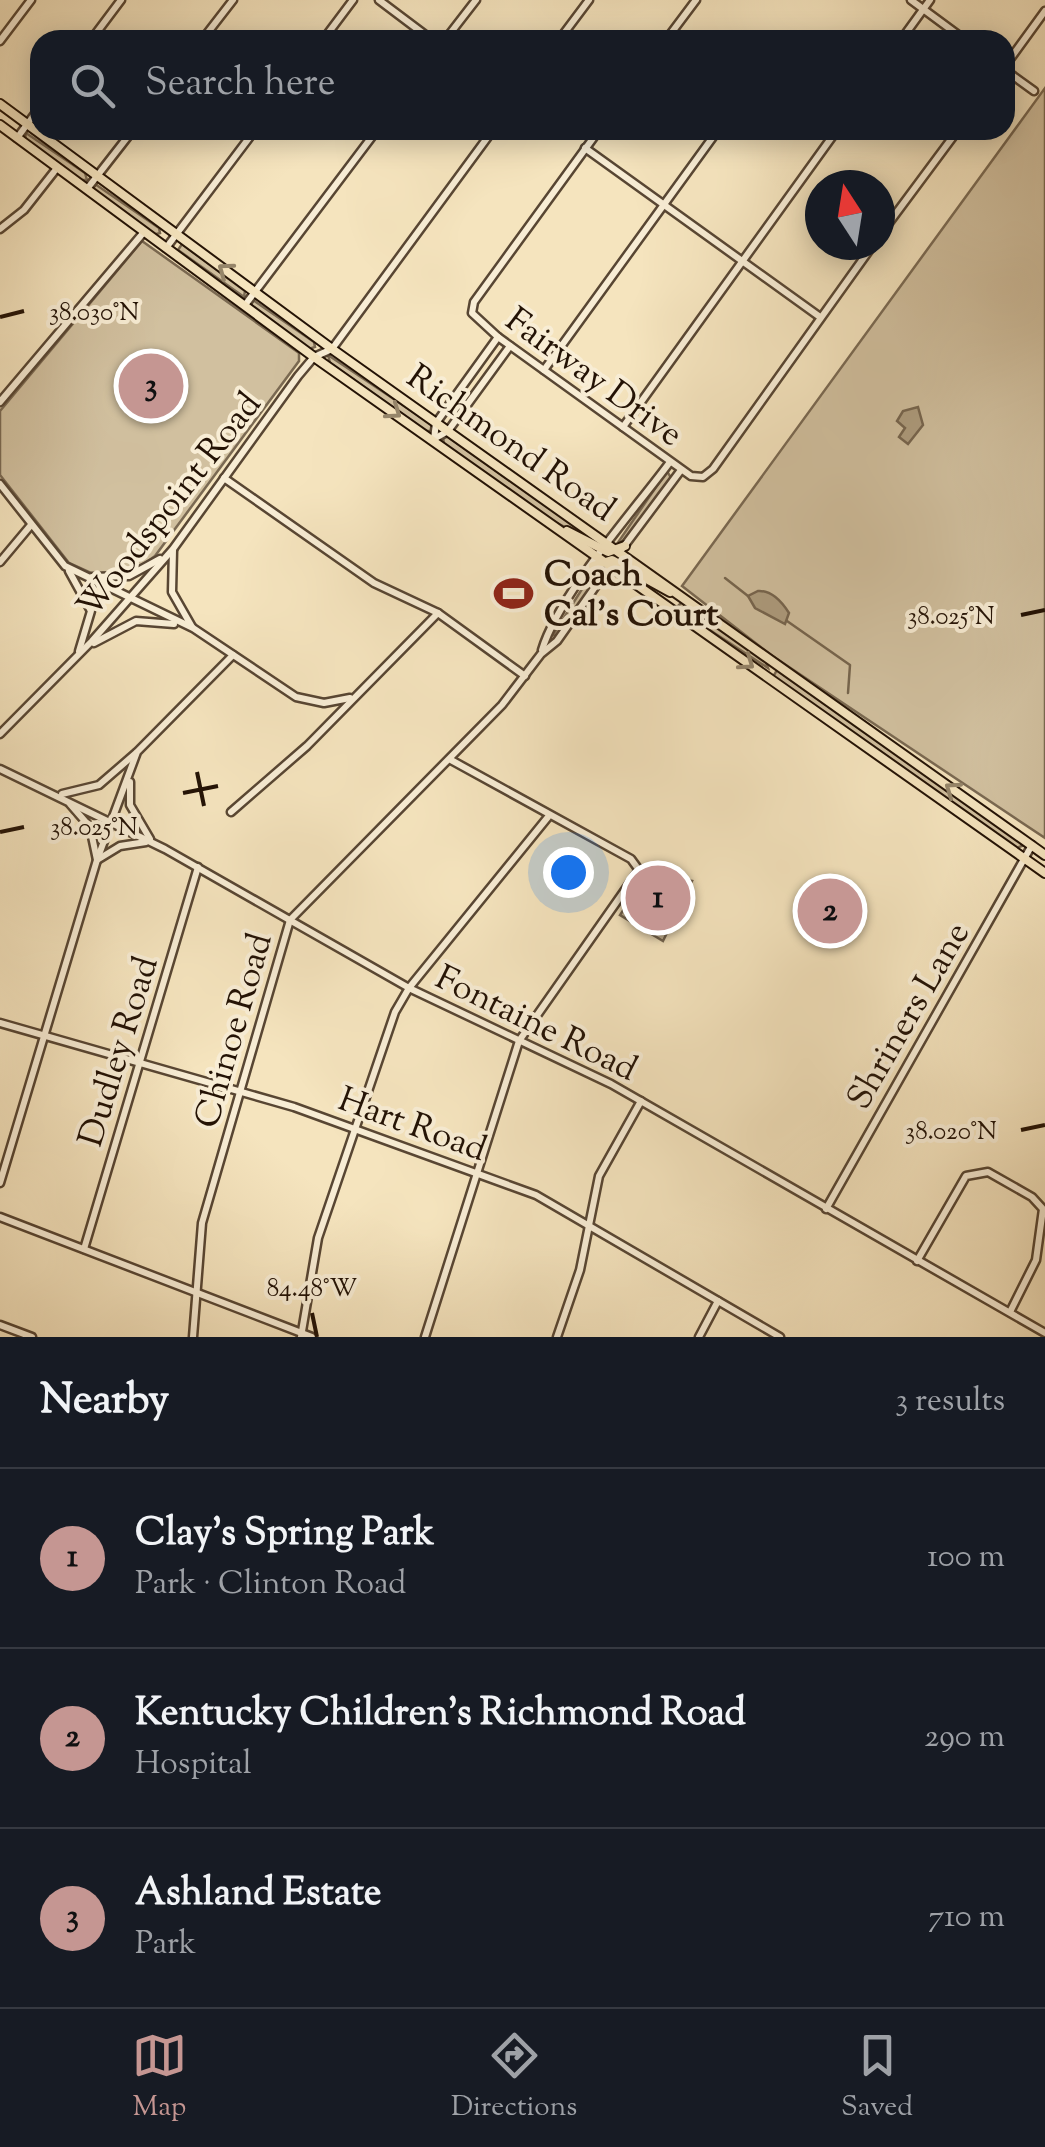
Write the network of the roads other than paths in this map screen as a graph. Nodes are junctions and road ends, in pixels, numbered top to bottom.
1 (32, 0) edge
2 (122, 0) edge
3 (233, 0) edge
4 (353, 0) edge
5 (379, 0) edge
6 (476, 0) edge
7 (589, 0) edge
8 (696, 0) edge
9 (910, 0) edge
10 (930, 0) edge
11 (924, 9) junction
12 (1045, 11) edge
13 (99, 30) edge
14 (210, 30) edge
15 (330, 30) edge
16 (419, 30) edge
17 (454, 30) edge
18 (567, 30) edge
19 (674, 30) edge
20 (908, 30) edge
21 (952, 30) edge
22 (0, 41) edge
23 (1015, 54) edge
24 (1015, 76) edge
25 (1034, 91) dead end
26 (0, 104) edge
27 (30, 120) edge
28 (27, 124) junction
29 (0, 126) edge
30 (30, 126) edge
31 (17, 138) junction
32 (49, 140) edge
33 (125, 140) edge
34 (247, 140) edge
35 (369, 140) edge
36 (486, 140) edge
37 (591, 140) edge
38 (711, 140) edge
39 (830, 140) edge
40 (951, 140) edge
41 (585, 148) junction
42 (57, 168) junction
43 (97, 176) junction
44 (87, 189) junction
45 (664, 205) junction
46 (895, 215) edge
47 (0, 229) edge
48 (144, 232) junction
49 (176, 234) junction
50 (166, 248) junction
51 (862, 260) edge
52 (742, 262) junction
53 (254, 292) junction
54 (245, 305) junction
55 (820, 317) junction
56 (498, 337) junction
57 (510, 346) junction
58 (332, 349) junction
59 (314, 357) junction
60 (544, 370) junction
61 (0, 402) edge
62 (436, 423) junction
63 (623, 427) junction
64 (448, 431) junction
65 (434, 440) junction
66 (670, 462) junction
67 (682, 470) junction
68 (224, 478) junction
69 (0, 484) edge
70 (31, 525) junction
71 (173, 549) junction
72 (621, 549) junction
73 (604, 558) junction
74 (0, 562) edge
75 (65, 566) junction
76 (81, 575) junction
77 (679, 595) junction
78 (129, 599) junction
79 (438, 613) junction
80 (193, 628) junction
81 (541, 654) junction
82 (233, 655) junction
83 (76, 656) junction
84 (525, 676) junction
85 (350, 698) junction
86 (315, 702) junction
87 (330, 721) junction
88 (0, 734) edge
89 (138, 752) junction
90 (451, 760) junction
91 (0, 769) edge
92 (57, 794) junction
93 (231, 812) dead end
94 (548, 816) junction
95 (111, 822) junction
96 (155, 844) junction
97 (1032, 845) junction
98 (1045, 854) edge
99 (1024, 858) junction
100 (97, 860) junction
101 (198, 868) junction
102 (1045, 873) edge
103 (290, 920) junction
104 (408, 988) junction
105 (0, 1023) edge
106 (45, 1035) junction
107 (519, 1041) junction
108 (140, 1062) junction
109 (241, 1092) junction
110 (641, 1100) junction
111 (356, 1129) junction
112 (476, 1172) junction
113 (0, 1183) edge
114 (826, 1209) junction
115 (0, 1217) edge
116 (588, 1226) junction
117 (84, 1249) junction
118 (918, 1261) junction
119 (196, 1292) junction
120 (718, 1301) junction
121 (1010, 1313) junction
122 (0, 1324) edge
123 (1045, 1332) edge
124 (301, 1335) edge
125 (32, 1337) edge
126 (193, 1337) edge
127 (312, 1337) edge
128 (425, 1337) edge
129 (557, 1337) edge
130 (699, 1337) edge
131 (780, 1337) edge

1 - 22 street
2 - 13 street
3 - 14 street
4 - 15 street
5 - 16 street
6 - 17 street
7 - 18 street
8 - 19 street
9 - 11 street
10 - 11 street
11 - 20 street
11 - 21 street
12 - 23 street
24 - 25 street
26 - 28 main road, Richmond Road
27 - 28 street
28 - 30 main road, Richmond Road
28 - 31 street
29 - 31 main road, Richmond Road
31 - 42 main road, Richmond Road
32 - 43 main road, Richmond Road
33 - 43 street
34 - 49 street
35 - 53 street
36 - 58 street
37 - 41 street
38 - 45 street
39 - 52 street
40 - 46 street
41 - 45 street
41 - 56 street, Fairway Drive
42 - 44 main road, Richmond Road
42 - 47 street
43 - 44 street
43 - 49 main road, Richmond Road
44 - 48 main road, Richmond Road
45 - 52 street
45 - 60 street
48 - 50 main road, Richmond Road
48 - 61 street
49 - 50 street
53 -> 49 main road, Richmond Road
50 - 54 main road, Richmond Road
51 - 55 street
52 - 55 street
52 - 63 street
53 - 54 street
53 - 58 main road, Richmond Road
54 - 59 main road, Richmond Road
55 - 67 street, Fairway Drive
56 - 57 street, Fairway Drive
56 - 62 street
57 - 60 street, Fairway Drive
57 - 64 street
58 - 59 street, Woodspoint Road
58 - 62 main road, Richmond Road
59 -> 65 main road, Richmond Road
59 - 68 street, Woodspoint Road
60 - 63 street, Fairway Drive
62 - 64 main road, Richmond Road
62 - 65 street
63 - 66 street, Fairway Drive
64 - 65 street
64 - 73 main road, Richmond Road
65 - 73 main road, Richmond Road
66 - 67 street, Fairway Drive
66 - 73 street
67 - 72 street
68 - 71 street, Woodspoint Road
68 - 79 street
69 - 70 street
70 - 74 street
70 - 75 street
71 - 76 street
71 - 78 street, Woodspoint Road
71 - 80 street
72 - 73 main road
72 - 77 main road, Richmond Road
73 - 77 main road
73 - 81 street, Chinoe Road
73 - 81 street, Chinoe Road
73 -> 99 main road, Richmond Road
75 - 76 street
75 - 83 street
76 - 78 street
97 -> 77 main road, Richmond Road
78 - 80 street
78 - 83 street, Woodspoint Road
79 - 84 street
79 - 85 street
80 - 82 street
80 - 83 street
81 - 84 street, Chinoe Road
82 - 86 street
82 - 89 street
83 - 88 street, Woodspoint Road
84 - 90 street, Chinoe Road
85 - 86 street
85 - 87 street
86 - 87 street
87 - 93 street
89 - 92 street
89 - 95 street
89 - 96 street
90 - 94 street
90 - 103 street, Chinoe Road
91 - 92 street, Fontaine Road
92 - 95 street, Fontaine Road
92 - 100 street
94 - 104 street
94 - 107 street
95 - 96 street, Fontaine Road
95 - 100 street
96 - 100 street
96 - 101 street, Fontaine Road
97 - 98 main road, Richmond Road
97 - 99 street, Shriners Lane
99 - 102 main road, Richmond Road
99 - 114 street, Shriners Lane
100 - 106 street
101 - 103 street, Fontaine Road
101 - 108 street, Dudley Road
103 - 104 street, Fontaine Road
103 - 109 street, Chinoe Road
104 - 107 street, Fontaine Road
104 - 111 street
105 - 106 street, Hart Road
106 - 108 street, Hart Road
106 - 113 street
107 - 110 street, Fontaine Road
107 - 112 street
108 - 109 street, Hart Road
108 - 117 street, Dudley Road
109 - 111 street, Hart Road
109 - 119 street, Chinoe Road
110 - 114 street, Fontaine Road
110 - 116 street
111 - 112 street, Hart Road
111 - 124 street
112 - 116 street, Hart Road
112 - 128 street
114 - 118 street, Fontaine Road
115 - 117 street
116 - 120 street, Hart Road
116 - 129 street
117 - 119 street
118 - 121 street, Fontaine Road
118 - 121 street
119 - 124 street
119 - 126 street, Chinoe Road
120 - 130 street
120 - 131 street, Hart Road
121 - 123 street, Fontaine Road
122 - 125 street
124 - 127 street

